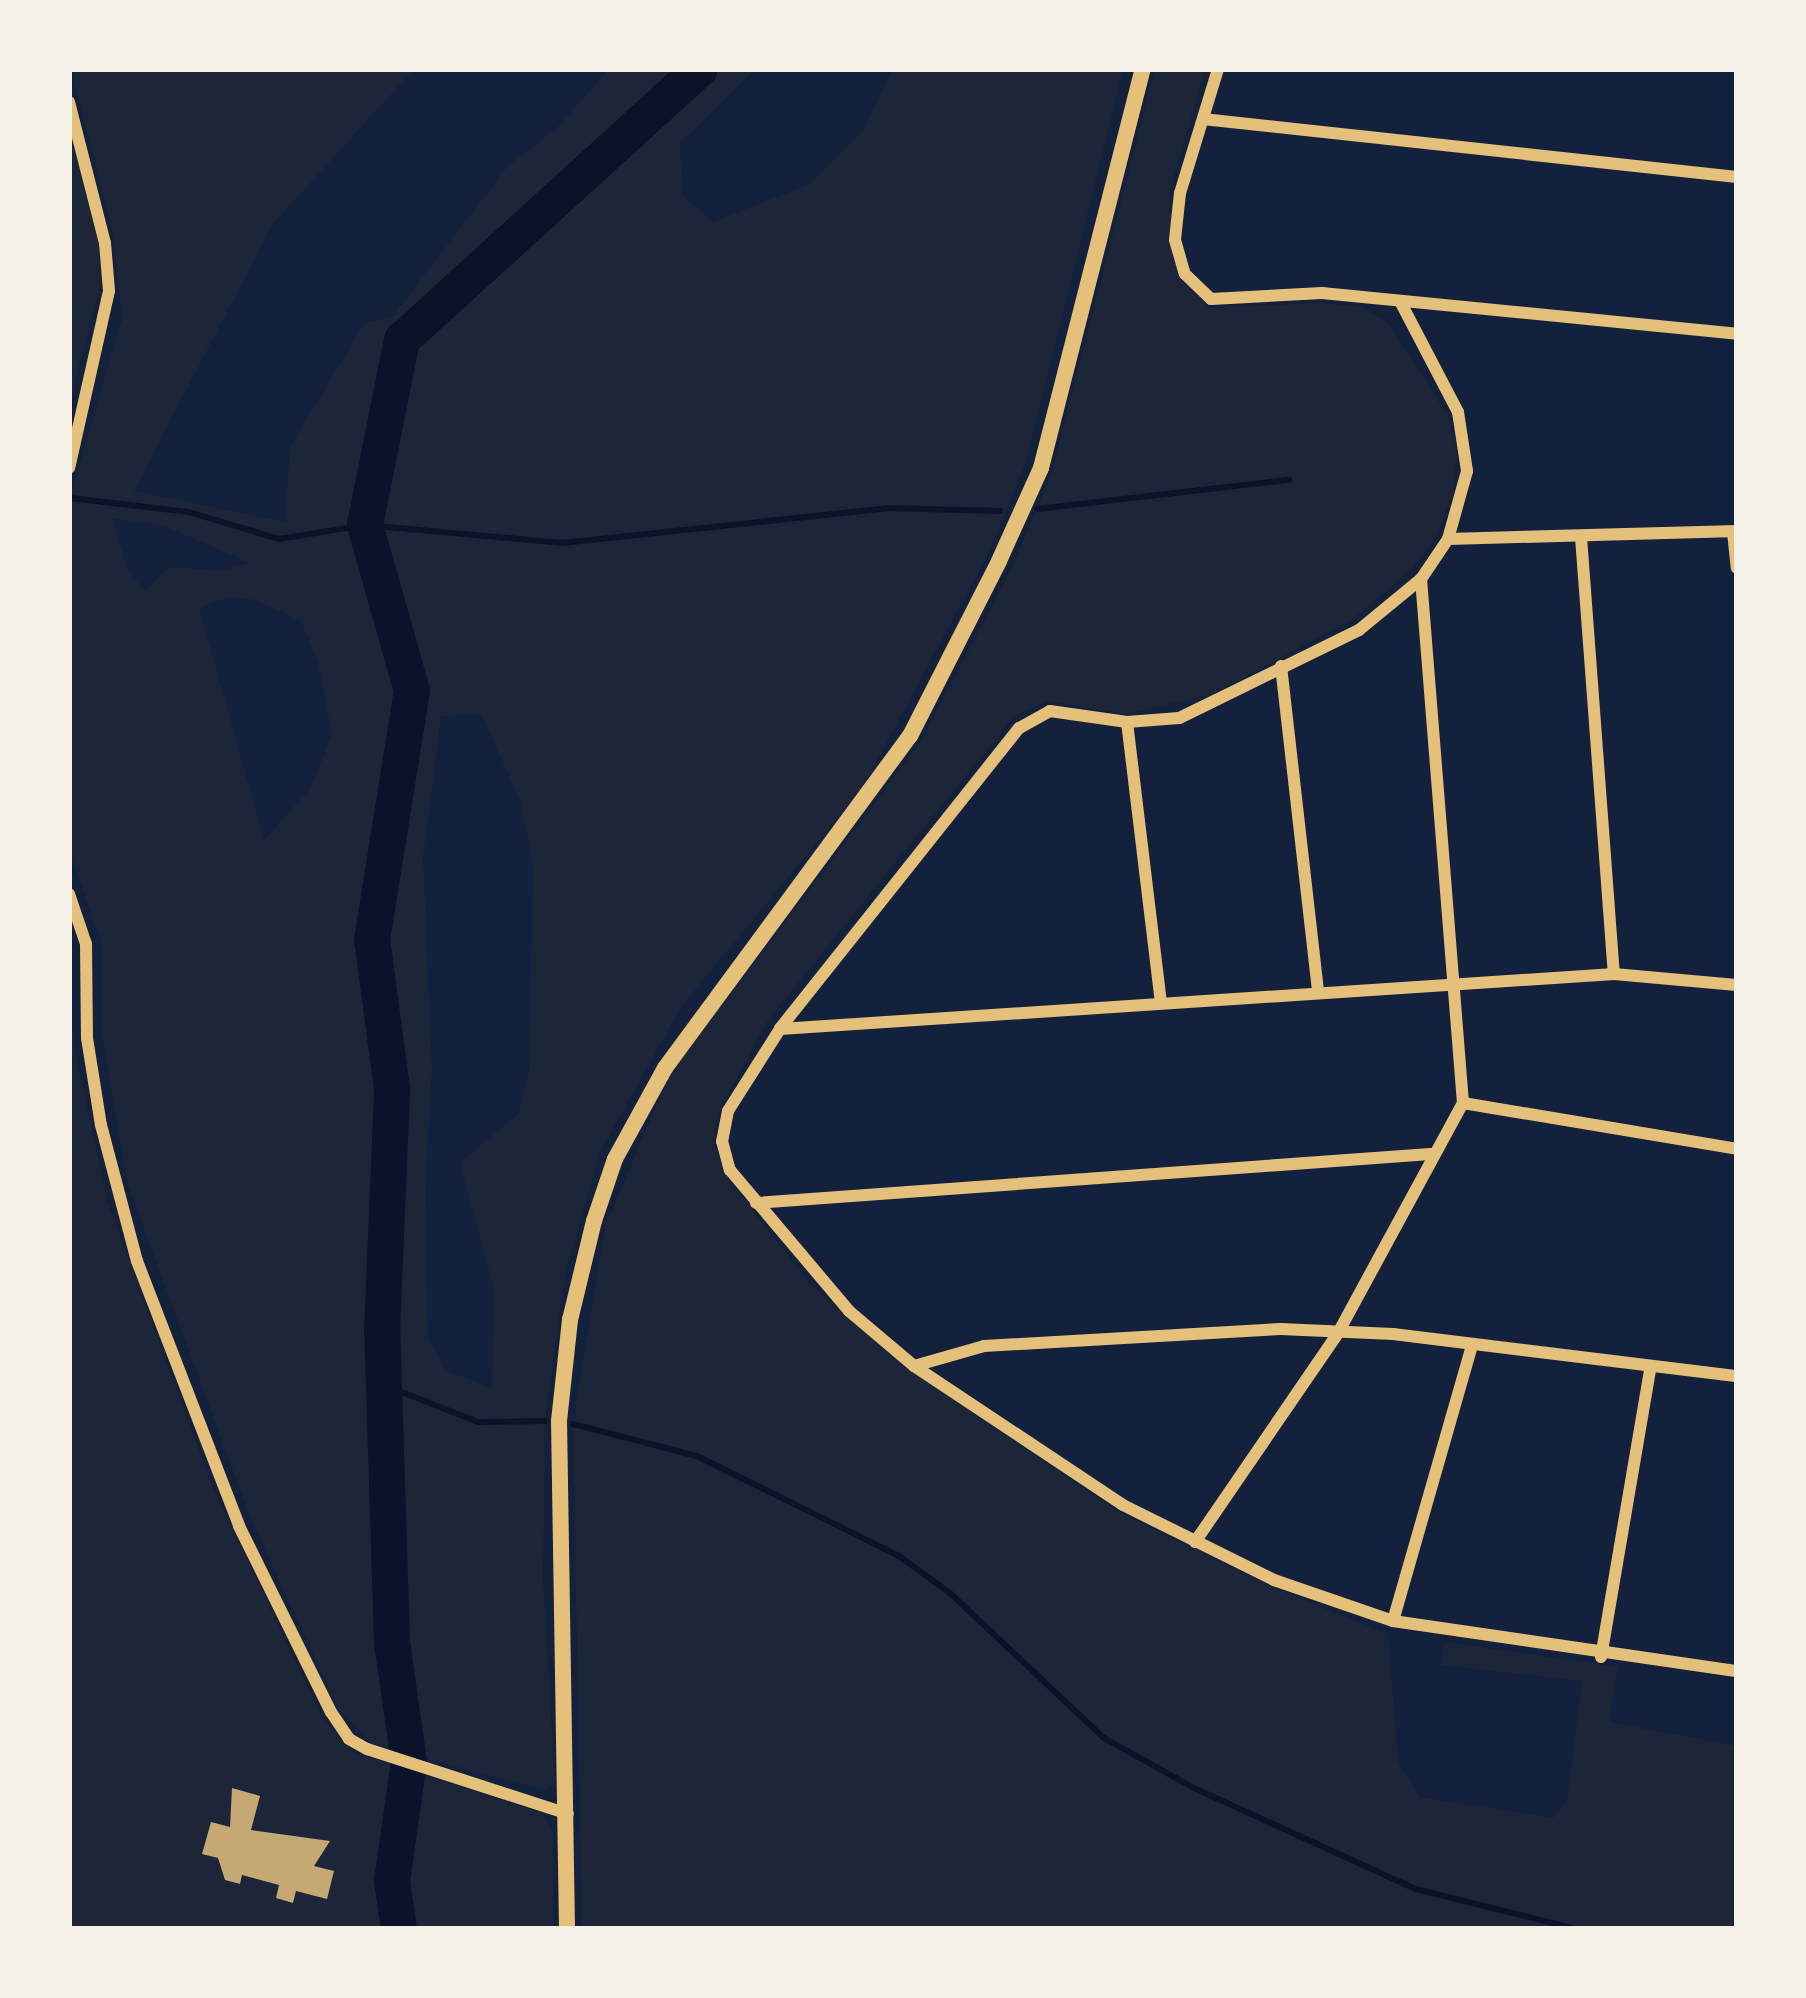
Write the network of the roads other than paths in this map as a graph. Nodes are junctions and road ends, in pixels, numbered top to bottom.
1 (1143, 69) edge
2 (1218, 69) edge
3 (69, 102) edge
4 (1203, 119) junction
5 (1737, 176) edge
6 (1401, 303) junction
7 (1737, 334) edge
8 (69, 468) edge
9 (1735, 531) edge
10 (1582, 537) junction
11 (1448, 538) junction
12 (1737, 568) edge
13 (1421, 579) junction
14 (1281, 666) junction
15 (1127, 722) junction
16 (69, 893) edge
17 (1613, 974) junction
18 (1455, 985) junction
19 (1737, 986) edge
20 (1318, 992) junction
21 (1161, 1003) junction
22 (780, 1028) junction
23 (1463, 1103) junction
24 (1737, 1149) edge
25 (1430, 1154) junction
26 (756, 1203) junction
27 (1337, 1333) junction
28 (1472, 1345) junction
29 (914, 1366) junction
30 (1651, 1366) junction
31 (1737, 1376) edge
32 (1196, 1542) junction
33 (1394, 1621) junction
34 (1601, 1657) junction
35 (1737, 1671) edge
36 (568, 1814) junction
37 (567, 1929) edge

1 - 36 main road
2 - 4 street
3 - 8 street
4 - 5 street
4 - 6 street
6 - 7 street
6 - 11 street
9 - 10 street
9 - 12 street
10 - 11 street
10 - 17 street
11 - 13 street
13 - 14 street
13 - 18 street
14 - 15 street
14 - 20 street
15 - 21 street
15 - 22 street
16 - 36 street
17 - 18 street
17 - 19 street
18 - 20 street
18 - 23 street
20 - 21 street
21 - 22 street
22 - 26 street
23 - 24 street
23 - 25 street
25 - 26 street
25 - 27 street
26 - 29 street
27 - 28 street
27 - 29 street
27 - 32 street
28 - 30 street
28 - 33 street
29 - 32 street
30 - 31 street
30 - 34 street
32 - 33 street
33 - 34 street
34 - 35 street
36 - 37 main road

